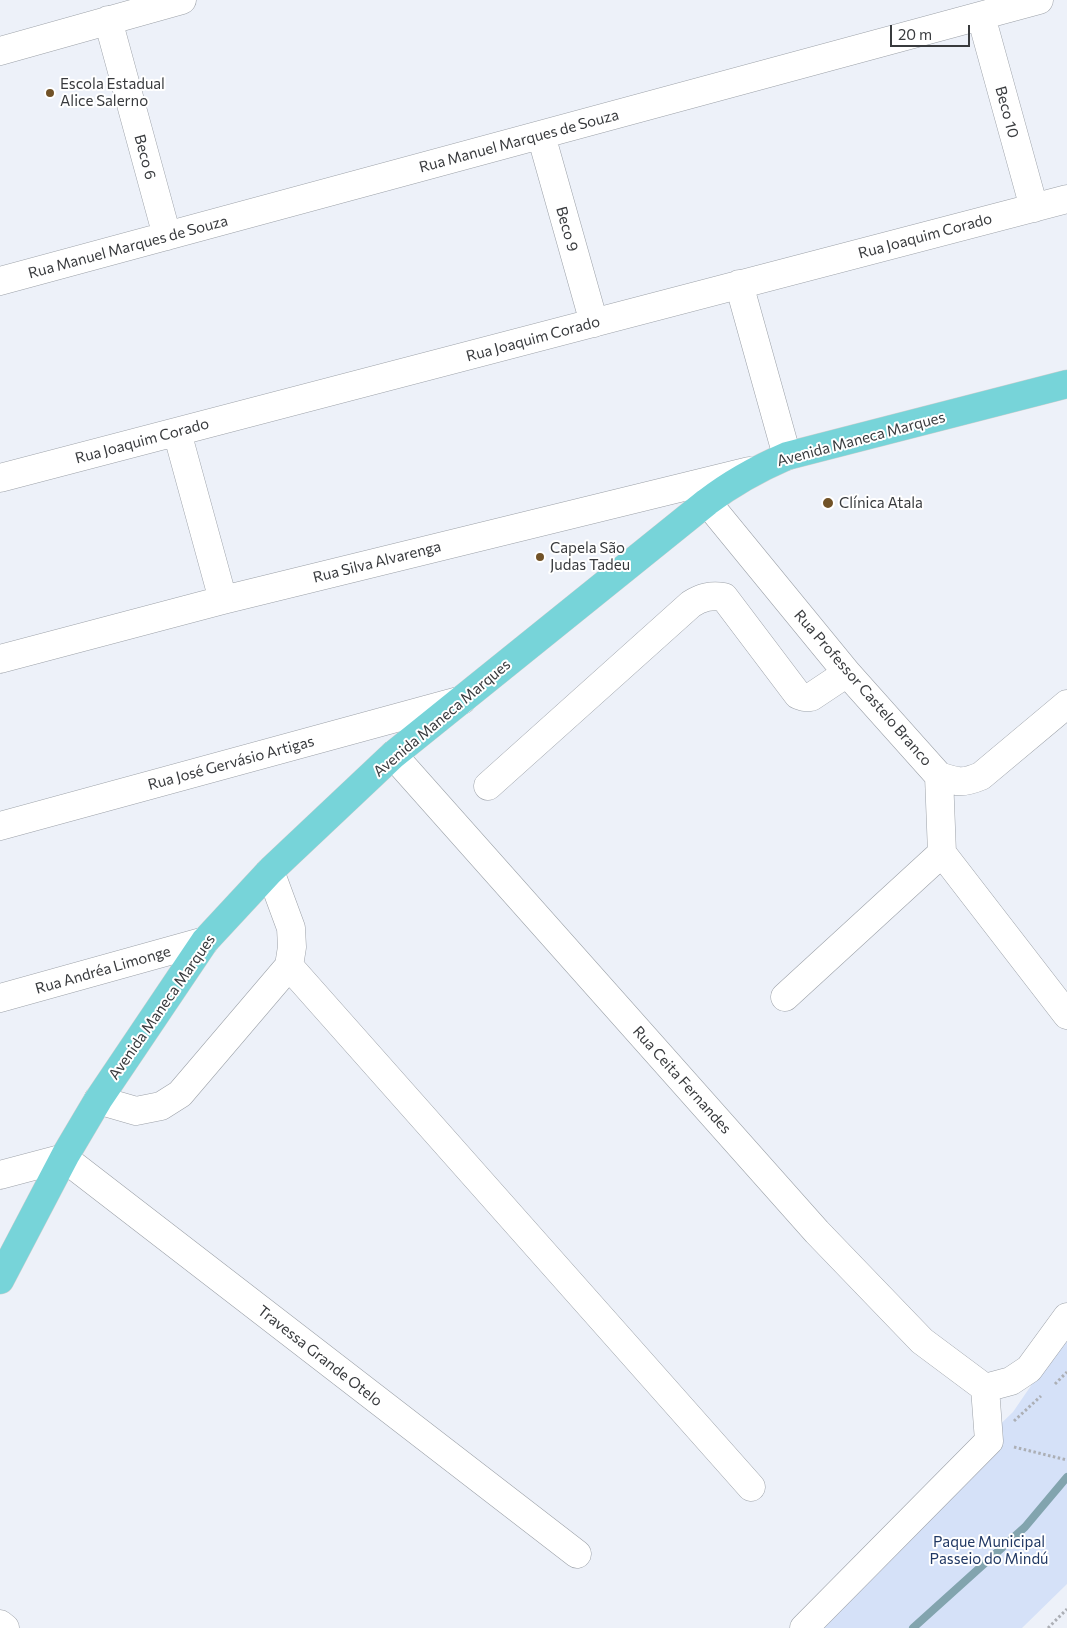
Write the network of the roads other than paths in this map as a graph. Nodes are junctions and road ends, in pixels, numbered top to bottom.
1 (182, 0) edge
2 (1039, 0) edge
3 (981, 16) junction
4 (108, 20) junction
5 (0, 51) edge
6 (541, 135) junction
7 (1067, 199) edge
8 (1034, 208) junction
9 (167, 236) junction
10 (0, 282) edge
11 (739, 284) junction
12 (594, 323) junction
13 (1067, 384) edge
14 (177, 432) junction
15 (786, 456) junction
16 (756, 470) junction
17 (0, 478) edge
18 (707, 502) junction
19 (223, 600) junction
20 (0, 659) edge
21 (847, 672) junction
22 (462, 700) junction
23 (1067, 704) edge
24 (393, 755) junction
25 (939, 776) junction
26 (488, 786) dead end
27 (0, 826) edge
28 (942, 853) junction
29 (270, 871) junction
30 (205, 941) junction
31 (289, 966) junction
32 (785, 997) dead end
33 (0, 998) edge
34 (1067, 1015) edge
35 (98, 1100) junction
36 (64, 1158) junction
37 (0, 1175) edge
38 (0, 1280) edge
39 (1067, 1317) edge
40 (985, 1388) junction
41 (751, 1487) dead end
42 (577, 1554) dead end
43 (0, 1624) edge
44 (5, 1628) edge
45 (804, 1628) edge

1 - 4 street
2 - 3 street, Rua Manuel Marques de Souza
3 - 6 street, Rua Manuel Marques de Souza
3 - 8 street, Beco 10
4 - 5 street
4 - 9 street, Beco 6
6 - 9 street, Rua Manuel Marques de Souza
6 - 12 street, Beco 9
7 - 8 street, Rua Joaquim Corado
8 - 11 street, Rua Joaquim Corado
9 - 10 street, Rua Manuel Marques de Souza
11 - 12 street, Rua Joaquim Corado
11 - 15 street
12 - 14 street, Rua Joaquim Corado
13 - 15 main road, Avenida Maneca Marques
14 - 17 street, Rua Joaquim Corado
14 - 19 street
15 - 16 main road, Avenida Maneca Marques
16 - 18 main road, Avenida Maneca Marques
16 - 19 street, Rua Silva Alvarenga
18 - 21 street, Rua Professor Castelo Branco
18 - 22 main road, Avenida Maneca Marques
19 - 20 street, Rua Silva Alvarenga
21 - 25 street, Rua Professor Castelo Branco
21 - 26 street
22 - 24 main road, Avenida Maneca Marques
22 - 27 street, Rua José Gervásio Artigas
23 - 25 street, Rua Professor Castelo Branco
24 - 29 main road, Avenida Maneca Marques
24 - 40 street, Rua Ceita Fernandes
25 - 28 street
28 - 32 street
28 - 34 street
29 - 30 main road, Avenida Maneca Marques
29 - 31 street
30 - 33 street, Rua Andréa Limonge
30 - 35 main road, Avenida Maneca Marques
31 - 35 street
31 - 41 street
35 - 36 main road, Avenida Maneca Marques
36 - 37 street
36 - 38 main road, Avenida Maneca Marques
36 - 42 street, Travessa Grande Otelo
39 - 40 street
40 - 45 street
43 - 44 street

